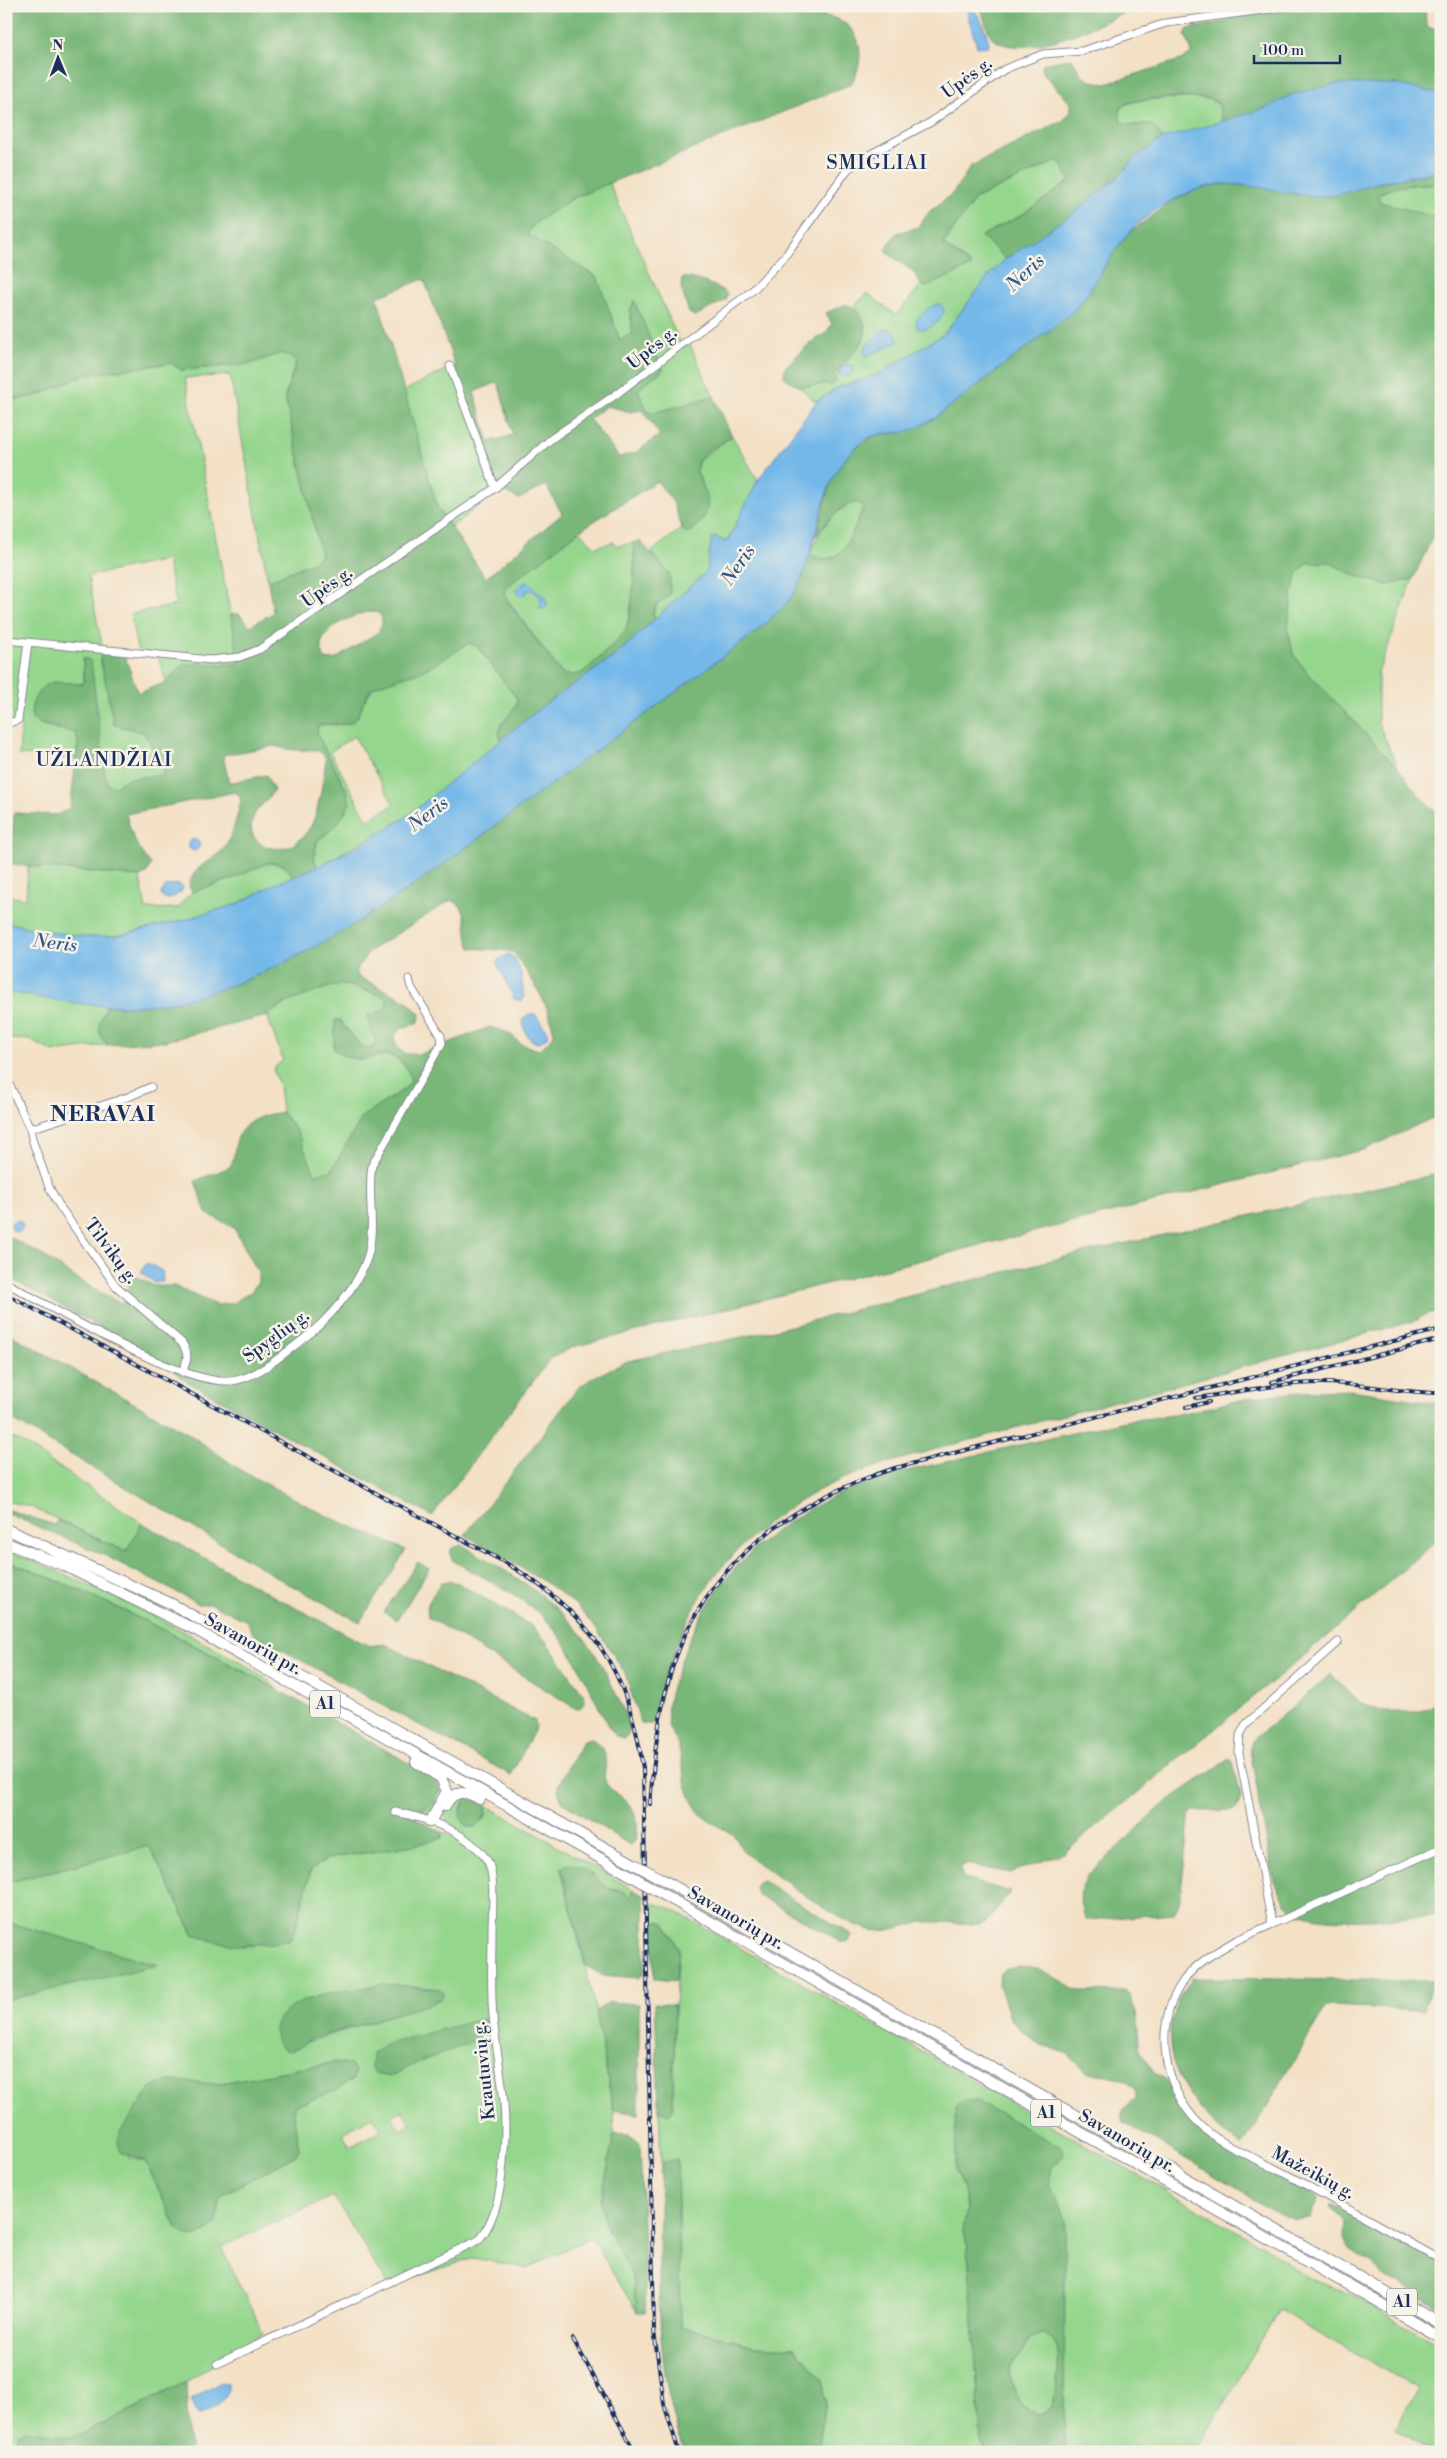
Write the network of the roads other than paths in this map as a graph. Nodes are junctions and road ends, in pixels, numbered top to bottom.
1 (1292, 6) edge
2 (450, 366) dead end
3 (495, 488) junction
4 (6, 640) edge
5 (28, 642) junction
6 (6, 724) edge
7 (409, 979) dead end
8 (6, 1077) edge
9 (151, 1087) dead end
10 (30, 1129) junction
11 (6, 1283) edge
12 (182, 1372) junction
13 (6, 1528) edge
14 (6, 1543) edge
15 (194, 1629) junction
16 (1338, 1642) dead end
17 (395, 1812) dead end
18 (433, 1823) junction
19 (1441, 1848) edge
20 (636, 1879) junction
21 (1272, 1924) junction
22 (1441, 2260) edge
23 (1441, 2324) edge
24 (1441, 2338) edge
25 (216, 2364) dead end

1 - 3 street, Upės g.
2 - 3 street
3 - 5 street, Upės g.
4 - 5 street, Upės g.
5 - 6 street
7 - 12 street, Spyglių g.
8 - 10 street
9 - 10 street
10 - 12 street, Tilvikų g.
11 - 12 street, Spyglių g.
13 - 23 highway, Savanorių pr. / A1, bridge
14 - 15 highway, Savanorių pr. / A1
15 - 18 highway
15 - 20 highway, Savanorių pr. / A1
16 - 21 street
17 - 18 street, Krautuvių g.
18 - 20 highway
18 - 25 street, Krautuvių g.
19 - 21 street, Mažeikių g.
20 - 24 highway, Savanorių pr. / A1, bridge
21 - 22 street, Mažeikių g.

